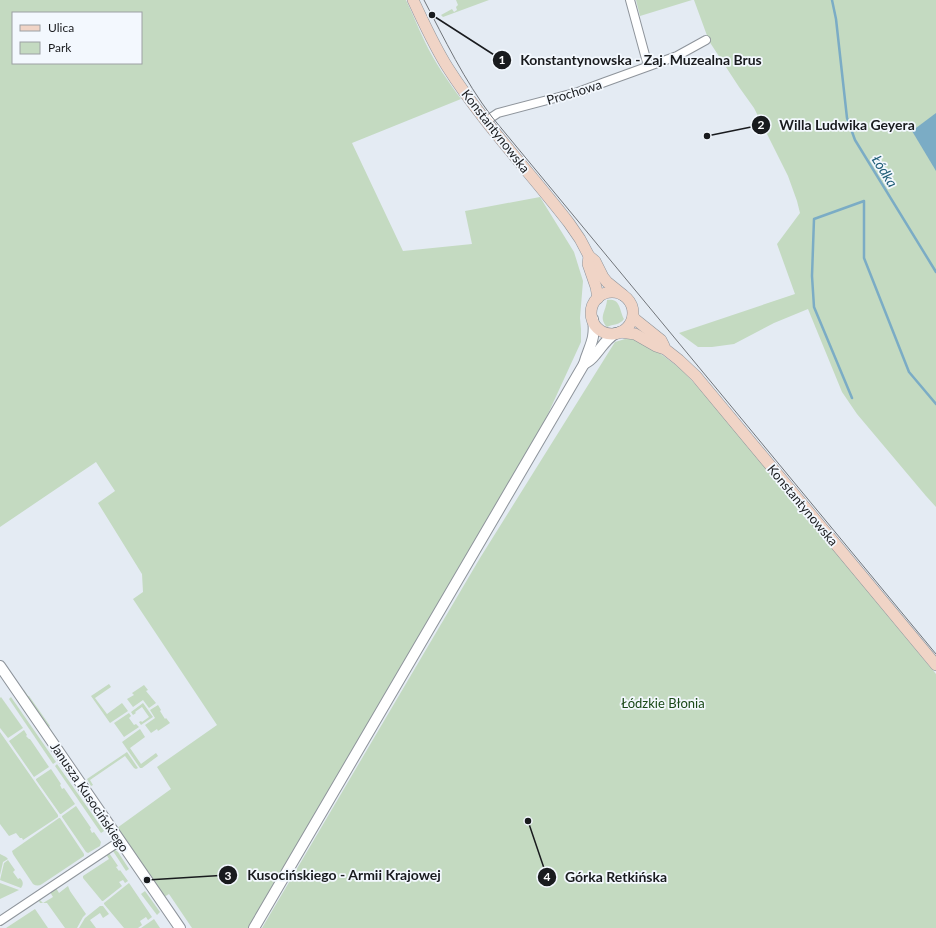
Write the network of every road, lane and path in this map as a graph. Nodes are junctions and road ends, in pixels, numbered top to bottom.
1 (413, 0) edge
2 (630, 0) edge
3 (706, 40) dead end
4 (648, 66) junction
5 (486, 121) junction
6 (589, 256) junction
7 (623, 295) junction
8 (598, 298) junction
9 (633, 316) junction
10 (592, 319) junction
11 (618, 333) junction
12 (665, 349) junction
13 (584, 364) junction
14 (936, 665) edge
15 (0, 666) edge
16 (120, 841) junction
17 (0, 920) edge
18 (180, 928) edge
19 (254, 928) edge

1 - 5 main road, Konstantynowska
2 - 4 street
3 - 4 street, Prochowa
4 - 5 street, Prochowa
5 - 6 main road, Konstantynowska
6 - 7 main road, Konstantynowska
6 - 8 main road, Konstantynowska
7 - 8 main road
7 - 9 main road
8 - 10 main road
9 - 11 main road
9 - 12 main road, Konstantynowska
10 - 11 main road
10 - 13 street
11 - 12 main road, Konstantynowska
11 - 13 street
12 - 14 main road, Konstantynowska
13 - 19 street
15 - 16 street, Janusza Kusocińskiego
16 - 17 street
16 - 18 street, Janusza Kusocińskiego

